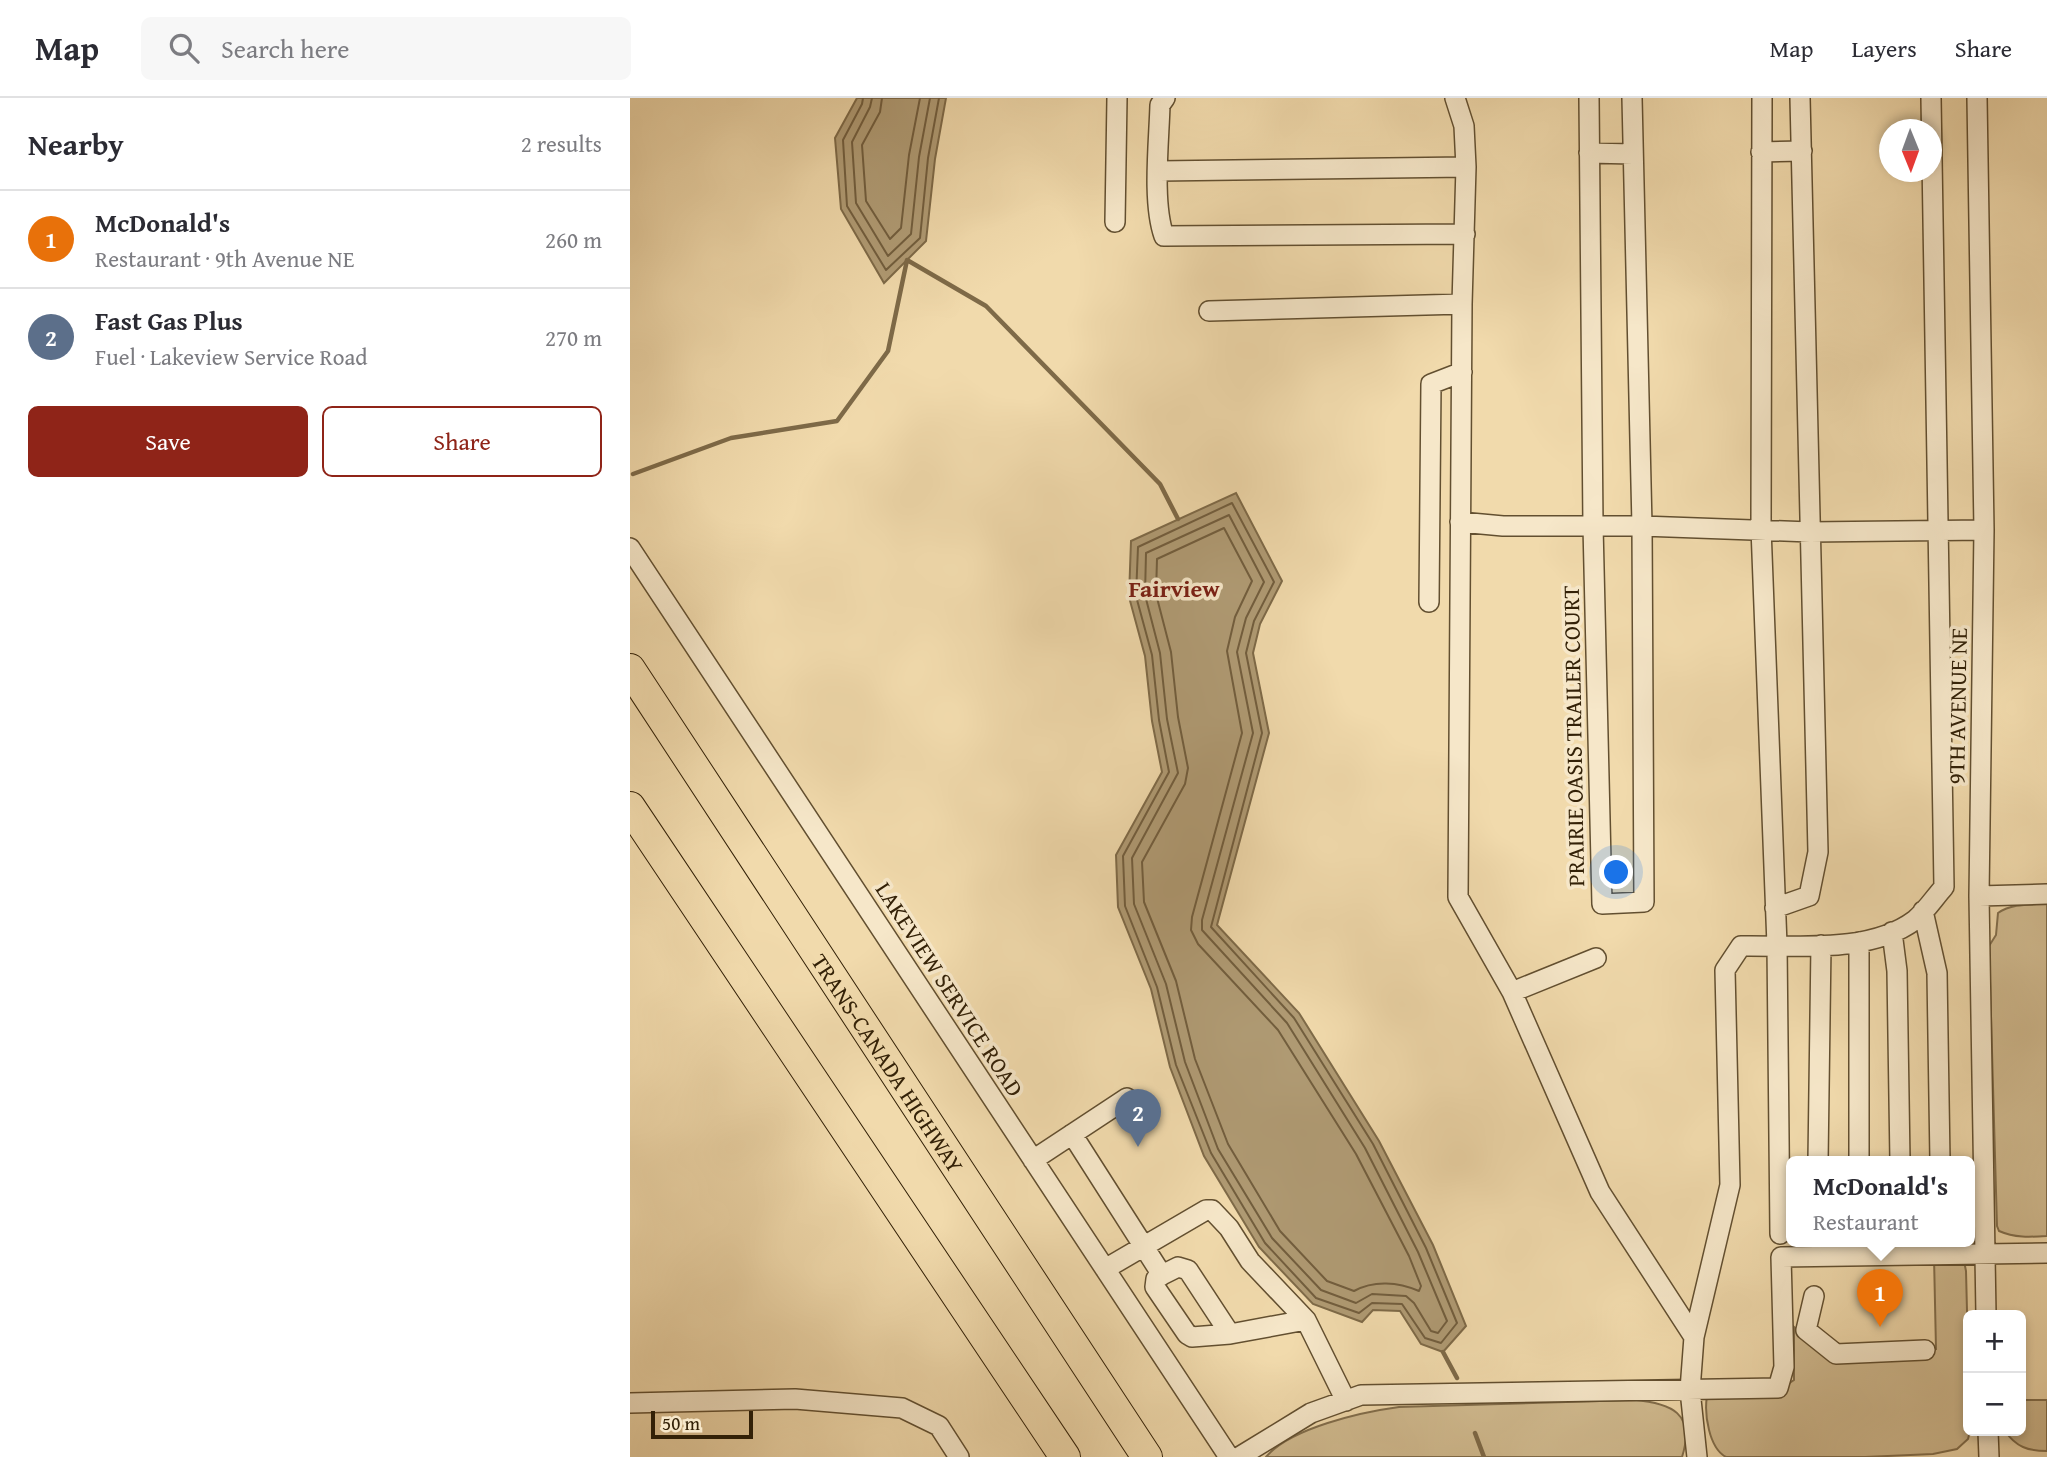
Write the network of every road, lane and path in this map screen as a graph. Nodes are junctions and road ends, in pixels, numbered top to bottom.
1 (1117, 98) edge
2 (1165, 98) edge
3 (1455, 98) edge
4 (1589, 98) edge
5 (1632, 98) edge
6 (1762, 98) edge
7 (1800, 98) edge
8 (1931, 98) edge
9 (1977, 98) edge
10 (1761, 152) junction
11 (1802, 152) junction
12 (1589, 153) junction
13 (1633, 153) junction
14 (1466, 167) junction
15 (1159, 171) junction
16 (1115, 222) dead end
17 (1465, 234) junction
18 (1462, 304) junction
19 (1209, 310) dead end
20 (1462, 372) junction
21 (1460, 522) junction
22 (1593, 526) junction
23 (1642, 526) junction
24 (1761, 528) junction
25 (1984, 530) junction
26 (1938, 531) junction
27 (1810, 532) junction
28 (630, 548) edge
29 (1429, 602) dead end
30 (630, 669) edge
31 (630, 807) edge
32 (2047, 894) edge
33 (1979, 896) junction
34 (1775, 908) junction
35 (1923, 911) junction
36 (1892, 932) junction
37 (1859, 942) junction
38 (1777, 945) junction
39 (1821, 946) junction
40 (1596, 958) dead end
41 (1512, 992) junction
42 (1126, 1098) dead end
43 (1072, 1134) junction
44 (1818, 1156) edge
45 (1859, 1156) edge
46 (1900, 1156) edge
47 (1940, 1156) edge
48 (1034, 1160) junction
49 (1780, 1234) dead end
50 (1144, 1247) junction
51 (2047, 1253) edge
52 (1985, 1254) junction
53 (1105, 1269) junction
54 (1162, 1275) junction
55 (1812, 1302) dead end
56 (1986, 1310) edge
57 (1306, 1320) junction
58 (1180, 1324) junction
59 (1230, 1334) junction
60 (1694, 1337) junction
61 (1153, 1340) junction
62 (1926, 1350) dead end
63 (1690, 1390) junction
64 (1346, 1401) junction
65 (630, 1403) edge
66 (1988, 1436) edge
67 (959, 1457) edge
68 (1065, 1457) edge
69 (1147, 1457) edge
70 (1229, 1457) edge
71 (1238, 1457) edge
72 (1697, 1457) edge
73 (1989, 1457) edge

1 - 16 street
2 - 15 street
3 - 14 street
4 - 12 street, PRAIRIE OASIS TRAILER COURT
5 - 13 street, PRAIRIE OASIS TRAILER COURT
6 - 10 street
7 - 11 street
8 - 26 street
9 - 25 street, 9TH AVENUE NE
10 - 11 street
10 - 24 street
11 - 27 street
12 - 13 street
12 - 22 street, PRAIRIE OASIS TRAILER COURT
13 - 23 street, PRAIRIE OASIS TRAILER COURT
14 - 15 street
14 - 17 street
15 - 17 street
17 - 18 street
18 - 19 street
18 - 20 street
20 - 21 street
20 - 29 street
21 - 22 street
21 - 41 street
22 - 23 street
22 - 23 street, PRAIRIE OASIS TRAILER COURT
23 - 24 street
24 - 27 street
24 - 34 street
25 - 26 street
25 - 33 street, 9TH AVENUE NE
26 - 27 street
26 - 35 street
27 - 34 street
28 - 48 street, LAKEVIEW SERVICE ROAD
30 - 69 highway, TRANS-CANADA HIGHWAY
31 - 68 highway
32 - 33 street
33 - 52 street, 9TH AVENUE NE
34 - 38 street
35 - 36 street
35 - 47 street
36 - 37 street
36 - 46 street
37 - 39 street
37 - 45 street
38 - 39 street
38 - 49 street
38 - 60 street
39 - 44 street
40 - 41 street
41 - 60 street
42 - 43 street
43 - 48 street
43 - 50 street
48 - 53 street, LAKEVIEW SERVICE ROAD
50 - 53 street
50 - 54 street
50 - 57 street
51 - 52 street
52 - 56 street, 9TH AVENUE NE
52 - 63 street
53 - 61 street, LAKEVIEW SERVICE ROAD
54 - 58 street
54 - 59 street
55 - 62 street
57 - 59 street
57 - 64 street
58 - 59 street
58 - 61 street
60 - 63 street
61 - 70 street, LAKEVIEW SERVICE ROAD
63 - 64 street
63 - 72 street
64 - 71 street
65 - 67 street
66 - 73 street

